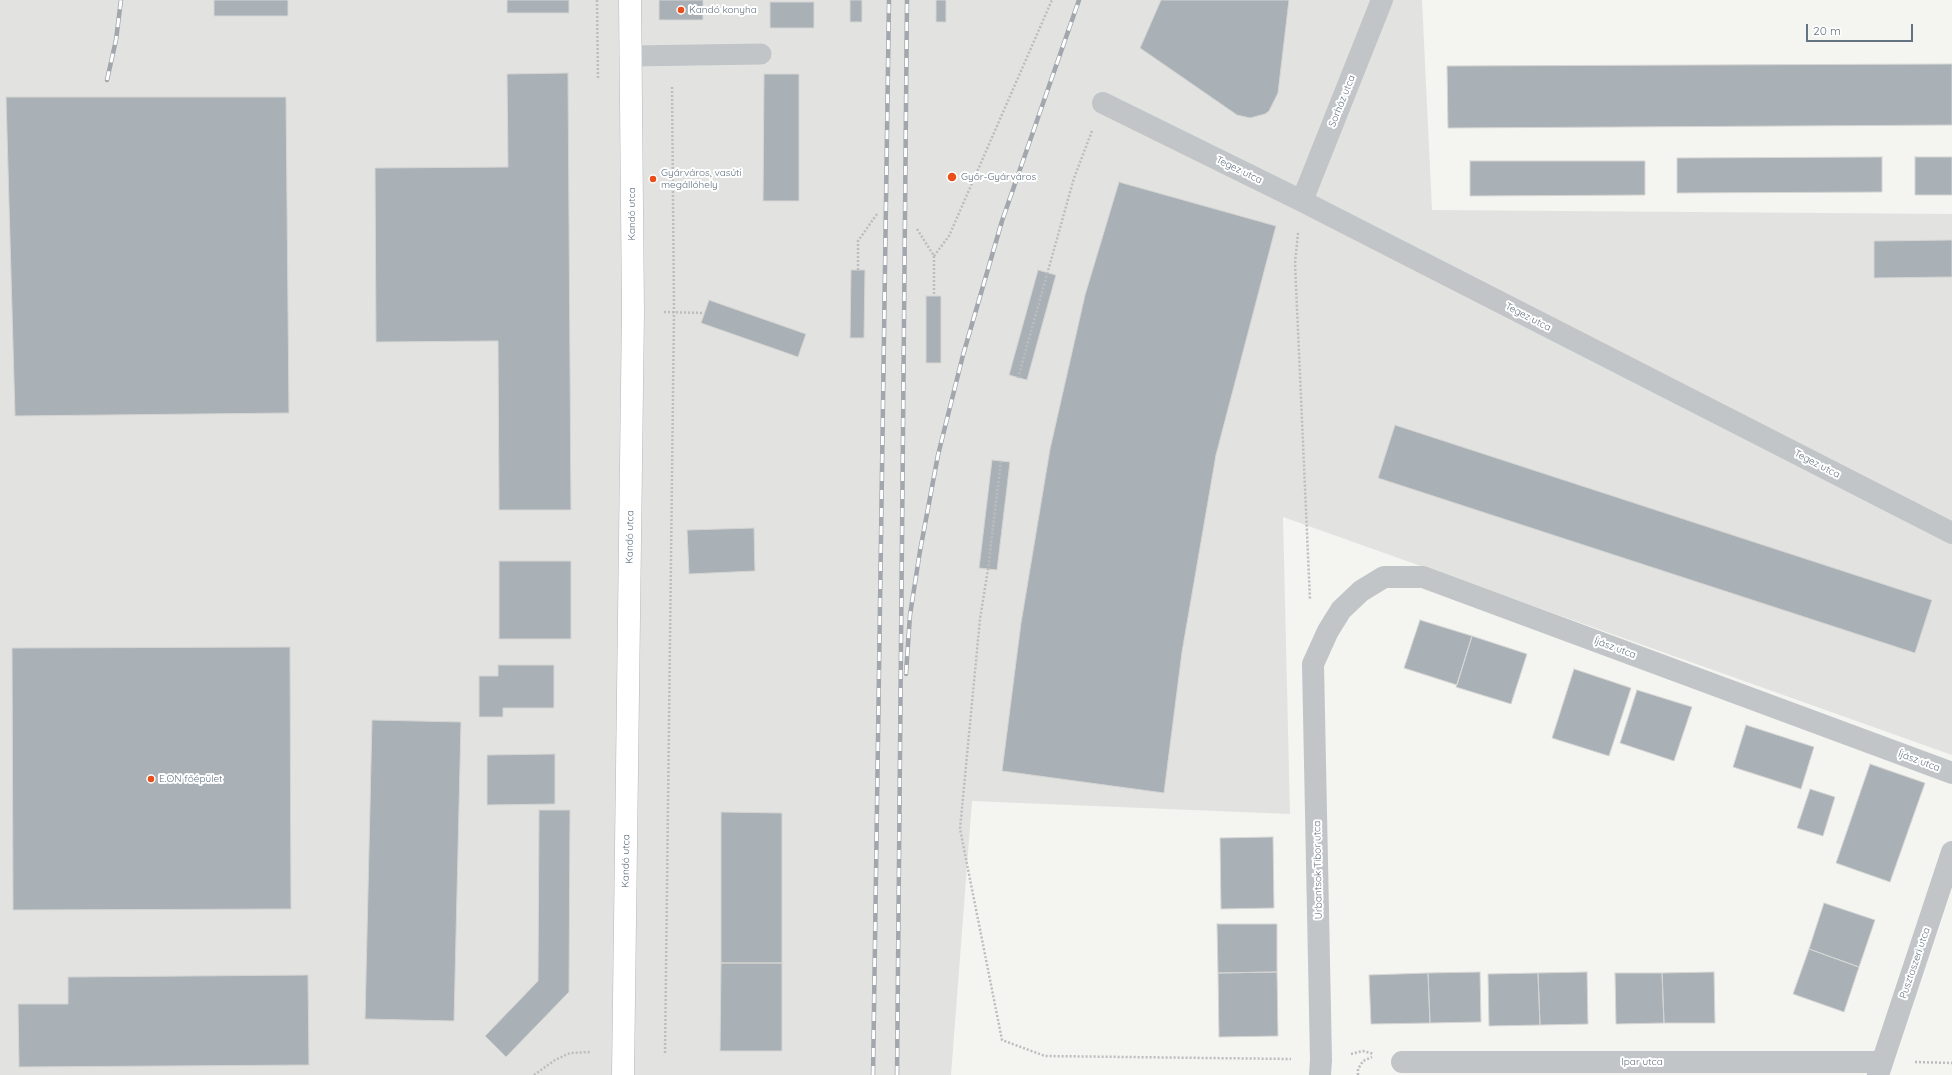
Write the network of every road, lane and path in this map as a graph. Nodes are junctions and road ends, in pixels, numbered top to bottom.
1 (597, 0) edge
2 (630, 0) edge
3 (1052, 0) edge
4 (1382, 0) edge
5 (761, 54) dead end
6 (632, 56) junction
7 (672, 78) dead end
8 (598, 80) dead end
9 (1103, 103) joint
10 (1302, 201) junction
11 (877, 214) dead end
12 (917, 229) dead end
13 (934, 256) junction
14 (858, 270) dead end
15 (934, 296) dead end
16 (633, 311) junction
17 (674, 312) junction
18 (704, 313) dead end
19 (1018, 378) dead end
20 (1001, 461) dead end
21 (1952, 533) edge
22 (1310, 601) dead end
23 (1314, 664) joint
24 (1952, 773) edge
25 (1952, 852) edge
26 (591, 1052) dead end
27 (665, 1053) dead end
28 (1402, 1062) joint
29 (1952, 1063) edge
30 (1321, 1067) edge
31 (1880, 1068) edge
32 (534, 1075) edge
33 (623, 1075) edge

1 - 8 path
2 - 6 street, Kandó utca
3 - 13 path
4 - 10 street, Sorház utca
5 - 6 lane
6 - 16 street, Kandó utca
7 - 17 path
9 - 10 street, Tegez utca
9 - 19 path
10 - 21 street, Tegez utca
10 - 22 path
11 - 14 path
12 - 13 path
13 - 15 path
16 - 17 path
16 - 33 street, Kandó utca
17 - 18 path
17 - 27 path
20 - 30 path
23 - 24 street, Íjász utca
23 - 30 street, Urbantsok Tibor utca
25 - 31 street, Pusztaszeri utca
26 - 32 path
28 - 30 path
28 - 31 street, Ipar utca
29 - 31 path

